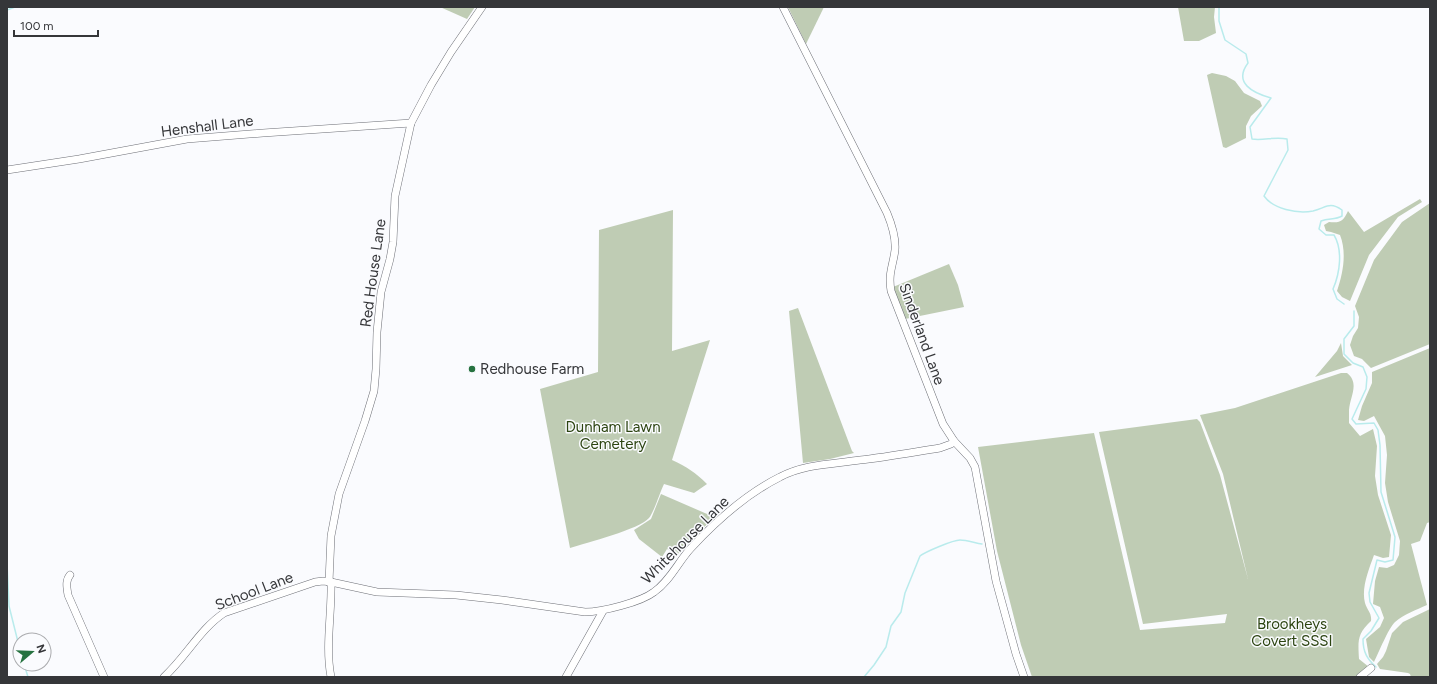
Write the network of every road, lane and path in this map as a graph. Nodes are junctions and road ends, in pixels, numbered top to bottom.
1 (482, 7) edge
2 (783, 7) edge
3 (412, 123) junction
4 (7, 170) edge
5 (954, 441) junction
6 (70, 575) dead end
7 (330, 582) junction
8 (603, 611) junction
9 (1371, 668) dead end
10 (104, 677) edge
11 (164, 677) edge
12 (332, 677) edge
13 (566, 677) edge
14 (1024, 677) edge
15 (1360, 677) edge

1 - 3 street, Red House Lane
2 - 5 street, Sinderland Lane
3 - 4 street, Henshall Lane
3 - 7 street, Red House Lane
5 - 8 street, Whitehouse Lane
5 - 14 street, Sinderland Lane
6 - 10 street
7 - 8 street, Whitehouse Lane
7 - 11 street, School Lane
7 - 12 street, Red House Lane
8 - 13 street
9 - 15 street

